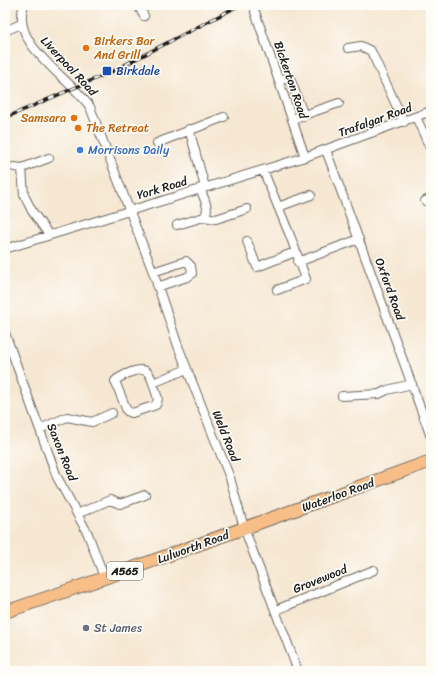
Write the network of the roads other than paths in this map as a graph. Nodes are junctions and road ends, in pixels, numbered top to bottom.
1 (24, 5) edge
2 (138, 5) edge
3 (255, 12) dead end
4 (144, 16) dead end
5 (21, 24) junction
6 (5, 30) edge
7 (348, 48) dead end
8 (278, 79) junction
9 (339, 103) dead end
10 (431, 111) edge
11 (304, 116) junction
12 (224, 117) dead end
13 (416, 117) junction
14 (292, 119) junction
15 (404, 122) junction
16 (189, 129) junction
17 (157, 143) dead end
18 (326, 150) junction
19 (431, 150) edge
20 (305, 157) junction
21 (49, 158) dead end
22 (263, 170) junction
23 (203, 187) junction
24 (311, 195) dead end
25 (278, 207) junction
26 (247, 209) dead end
27 (129, 210) junction
28 (204, 217) junction
29 (177, 225) dead end
30 (49, 235) junction
31 (359, 238) junction
32 (247, 241) dead end
33 (5, 249) edge
34 (295, 252) junction
35 (298, 262) junction
36 (153, 272) junction
37 (157, 287) junction
38 (277, 290) dead end
39 (5, 333) edge
40 (187, 369) junction
41 (153, 383) junction
42 (412, 384) junction
43 (342, 396) dead end
44 (112, 413) dead end
45 (40, 429) junction
46 (431, 437) edge
47 (431, 461) edge
48 (144, 495) dead end
49 (77, 514) junction
50 (244, 528) junction
51 (374, 570) dead end
52 (104, 577) junction
53 (276, 610) junction
54 (5, 612) edge
55 (298, 671) edge

1 - 5 street
2 - 4 street
3 - 8 street, Bickerton Road
5 - 6 street
5 - 27 street, Liverpool Road
7 - 15 street
8 - 11 street
8 - 14 street, Bickerton Road
9 - 11 street
10 - 13 street, Trafalgar Road
11 - 14 street
12 - 16 street
13 - 15 street, Trafalgar Road
13 - 19 street
14 - 20 street, Bickerton Road
15 - 18 street, Trafalgar Road
16 - 17 street
16 - 23 street
18 - 20 street, York Road
18 - 31 street, Oxford Road
20 - 22 street, York Road
21 - 30 street
22 - 23 street, York Road
22 - 25 street
23 - 27 street, York Road
23 - 28 street
24 - 25 street
25 - 34 street
26 - 28 street
27 - 30 street, York Road
27 - 36 street, Weld Road
28 - 29 street
30 - 33 street, York Road
31 - 35 street
31 - 42 street, Oxford Road
32 - 34 street
34 - 35 street
35 - 38 street
36 - 37 street, Weld Road
36 - 37 street
37 - 40 street, Weld Road
39 - 45 street, Saxon Road
40 - 41 street
40 - 50 street, Weld Road
41 - 41 street
42 - 43 street
42 - 46 street, Oxford Road
44 - 45 street
45 - 49 street, Saxon Road
47 - 50 highway, Waterloo Road / A565
48 - 49 street
49 - 52 street, Saxon Road
50 - 52 highway, Lulworth Road / A565
50 - 53 street, Weld Road
51 - 53 street, Grovewood
52 - 54 highway, Lulworth Road / A565
53 - 55 street, Weld Road

